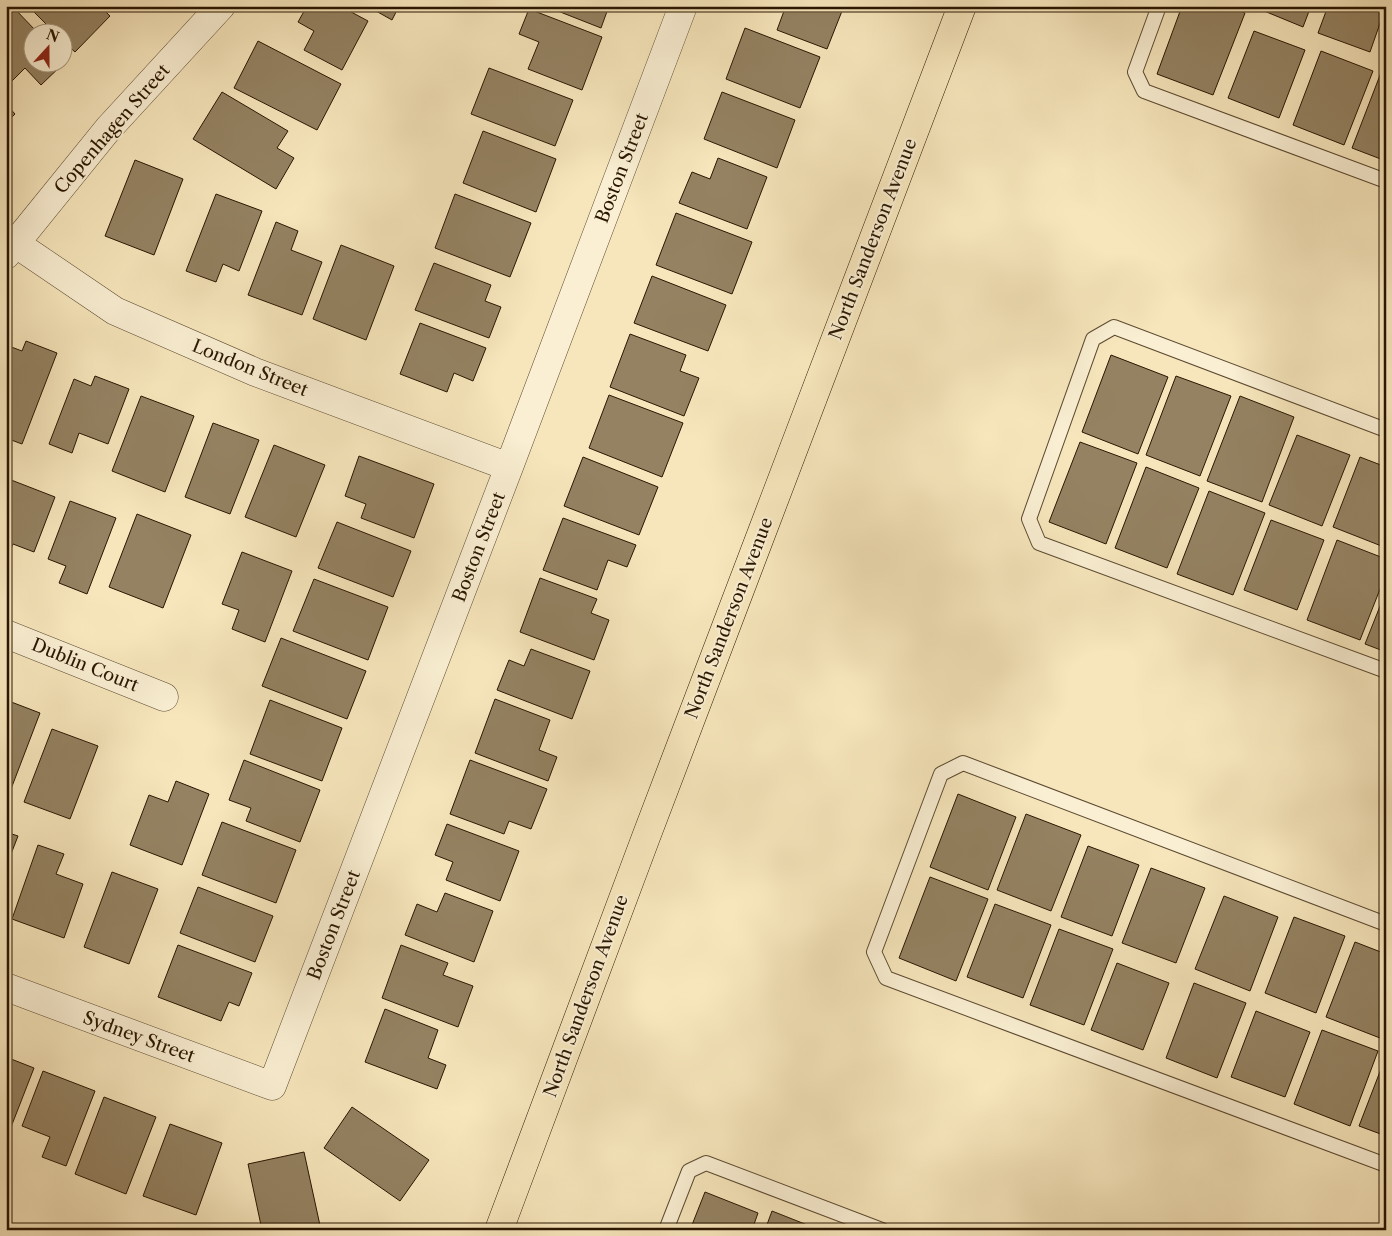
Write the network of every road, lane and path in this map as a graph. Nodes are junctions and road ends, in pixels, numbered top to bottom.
1 (221, 6) edge
2 (683, 6) edge
3 (962, 6) edge
4 (1159, 6) edge
5 (1386, 181) edge
6 (9, 245) edge
7 (1386, 430) edge
8 (509, 467) junction
9 (6, 634) edge
10 (1386, 672) edge
11 (164, 696) dead end
12 (1386, 924) edge
13 (6, 987) edge
14 (272, 1086) joint
15 (1386, 1165) edge
16 (499, 1230) edge
17 (666, 1230) edge
18 (882, 1230) edge

1 - 6 street, Copenhagen Street
2 - 8 street, Boston Street
3 - 16 highway, North Sanderson Avenue
4 - 5 lane
6 - 8 street, London Street
7 - 10 lane
8 - 14 street, Boston Street
9 - 11 street, Dublin Court
12 - 15 lane
13 - 14 street, Sydney Street
17 - 18 lane

